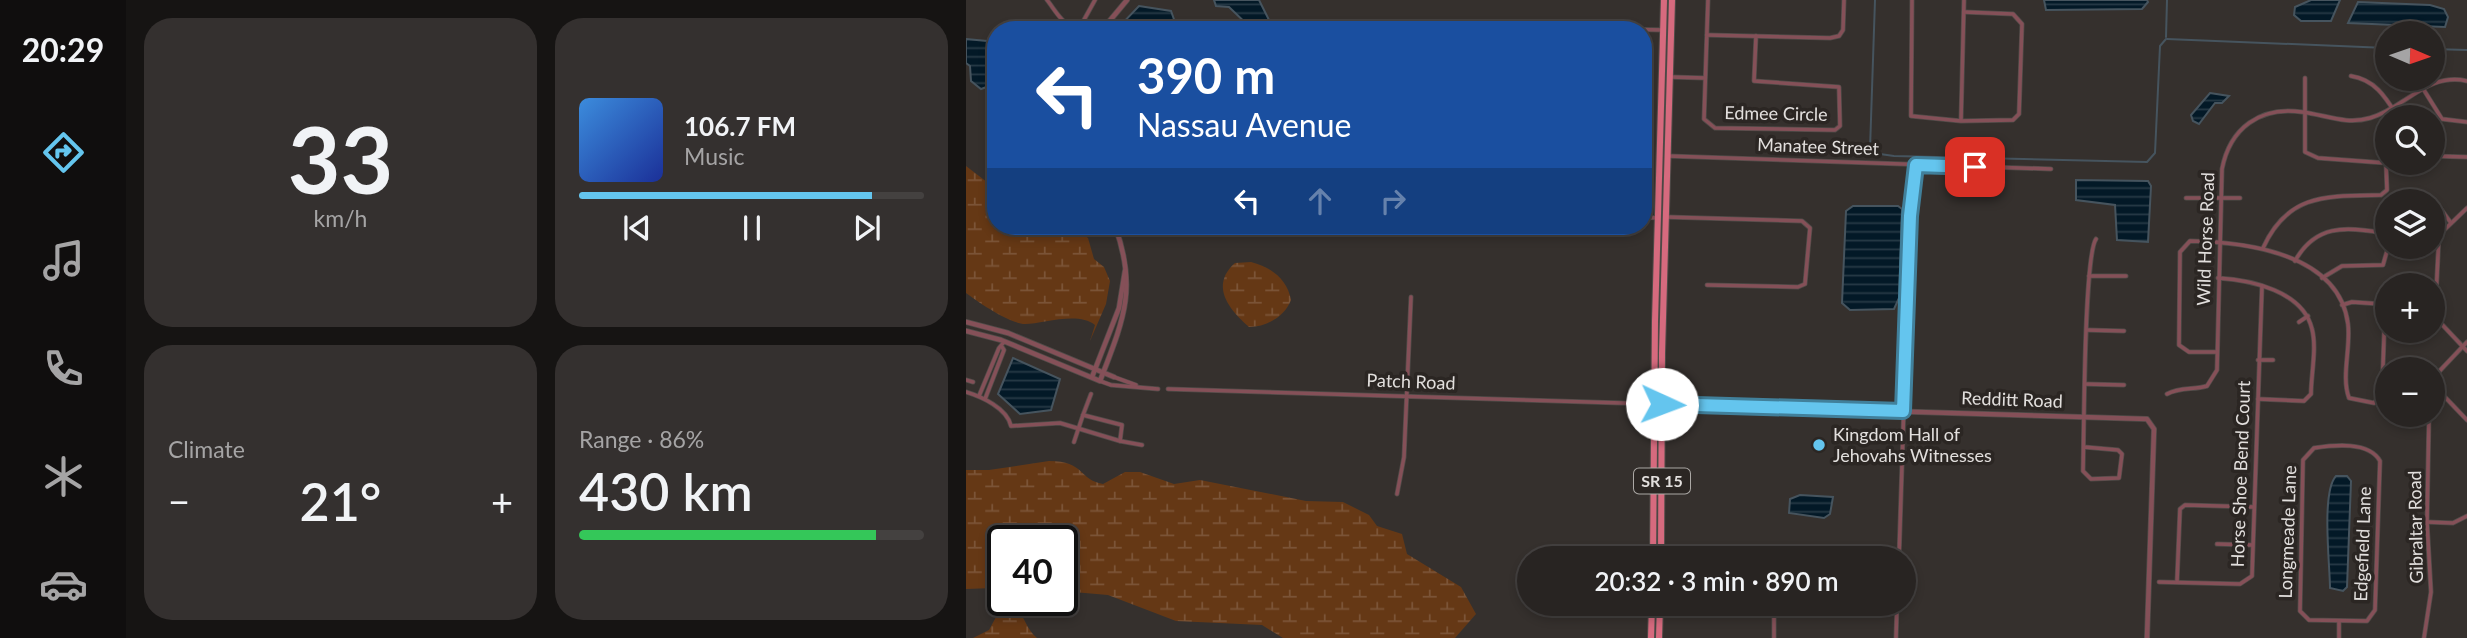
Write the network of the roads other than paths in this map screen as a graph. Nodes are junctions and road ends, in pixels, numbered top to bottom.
1 (1047, 0) edge
2 (1095, 0) edge
3 (1127, 0) edge
4 (1664, 0) edge
5 (1672, 0) edge
6 (1708, 0) edge
7 (1844, 0) edge
8 (1912, 0) edge
9 (1964, 0) edge
10 (1964, 12) junction
11 (1064, 21) edge
12 (1083, 21) edge
13 (1110, 21) edge
14 (1652, 30) edge
15 (1663, 30) junction
16 (1707, 35) junction
17 (1756, 36) junction
18 (2351, 76) dead end
19 (1670, 77) junction
20 (1705, 78) junction
21 (2305, 78) dead end
22 (2445, 80) edge
23 (2467, 81) edge
24 (1662, 87) junction
25 (2417, 91) edge
26 (2424, 91) edge
27 (2390, 105) edge
28 (2398, 105) edge
29 (2304, 112) junction
30 (2375, 117) edge
31 (1961, 121) junction
32 (2467, 122) edge
33 (1669, 134) junction
34 (1668, 156) junction
35 (2445, 156) edge
36 (2467, 157) edge
37 (1916, 165) junction
38 (2051, 169) dead end
39 (2186, 198) dead end
40 (2221, 198) junction
41 (2240, 198) dead end
42 (2467, 208) edge
43 (2445, 215) edge
44 (1652, 217) edge
45 (1662, 218) junction
46 (2451, 223) junction
47 (1117, 235) edge
48 (2096, 239) dead end
49 (2219, 242) junction
50 (2262, 248) junction
51 (2295, 261) junction
52 (1125, 263) junction
53 (2089, 276) junction
54 (2126, 276) dead end
55 (2218, 278) junction
56 (2322, 278) junction
57 (1707, 285) dead end
58 (2262, 286) junction
59 (1411, 297) dead end
60 (2342, 305) junction
61 (2308, 316) junction
62 (966, 322) edge
63 (2299, 322) dead end
64 (2087, 330) junction
65 (966, 331) edge
66 (2123, 331) dead end
67 (1008, 333) junction
68 (2467, 342) edge
69 (1003, 344) junction
70 (2463, 346) junction
71 (2467, 351) edge
72 (2217, 352) junction
73 (2258, 360) junction
74 (2273, 360) dead end
75 (2445, 365) edge
76 (1095, 369) junction
77 (1103, 373) junction
78 (1092, 377) junction
79 (1114, 377) joint
80 (966, 380) edge
81 (1100, 381) junction
82 (973, 382) dead end
83 (2085, 384) junction
84 (2124, 385) dead end
85 (1142, 387) junction
86 (1158, 389) dead end
87 (1168, 389) dead end
88 (966, 392) edge
89 (1091, 394) dead end
90 (2167, 394) dead end
91 (979, 396) junction
92 (1409, 396) junction
93 (2445, 397) edge
94 (985, 399) junction
95 (2258, 399) junction
96 (1654, 404) junction
97 (1662, 404) junction
98 (1903, 411) junction
99 (1083, 415) junction
100 (2084, 416) junction
101 (2467, 420) edge
102 (2429, 427) edge
103 (1079, 429) junction
104 (1120, 441) junction
105 (1074, 442) dead end
106 (1142, 444) dead end
107 (2084, 447) junction
108 (2345, 447) joint
109 (1654, 493) junction
110 (1396, 494) dead end
111 (2254, 507) junction
112 (2467, 516) edge
113 (2427, 522) junction
114 (1662, 524) junction
115 (2217, 544) dead end
116 (2252, 545) junction
117 (1656, 546) edge
118 (1658, 546) edge
119 (1899, 546) edge
120 (2159, 582) dead end
121 (2177, 583) junction
122 (1652, 616) edge
123 (1660, 616) edge
124 (1774, 616) edge
125 (1897, 616) edge
126 (2339, 621) junction
127 (1652, 638) edge
128 (1659, 638) edge
129 (1774, 638) edge
130 (1896, 638) edge
131 (2147, 638) edge
132 (2339, 638) edge
133 (2424, 638) edge

1 - 11 street
2 - 12 street
3 - 13 street
4 - 15 main road, SR 15
5 - 19 main road, SR 15
6 - 16 street
7 - 17 street
8 - 31 street
9 - 10 street
10 - 31 street
10 - 31 street
14 - 15 street
15 - 19 main road
15 - 24 main road, SR 15
16 - 17 street
16 - 20 street
17 - 20 street, Edmee Circle
18 - 27 street
19 - 20 street
19 - 33 main road, SR 15
21 - 29 street
22 - 23 street, Wild Horse Road
24 - 33 main road
24 - 45 main road, SR 15
25 - 28 street, Wild Horse Road
26 - 32 street
29 - 30 street, Wild Horse Road
29 - 40 street, Wild Horse Road
29 - 50 street
33 - 34 main road, SR 15
34 - 37 street, Manatee Street
34 - 45 main road, SR 15
35 - 36 street
37 - 38 street, Manatee Street
37 - 98 street
39 - 40 street
40 - 41 street
40 - 49 street, Wild Horse Road
42 - 46 street
43 - 46 street
44 - 45 street
45 - 57 street
45 - 96 main road, SR 15
45 - 97 main road, SR 15
46 - 70 street
47 - 52 street
48 - 53 street
49 - 50 street
49 - 55 street, Wild Horse Road
49 - 72 street
50 - 51 street
51 - 56 street
51 - 56 street
52 - 76 street
52 - 77 street
53 - 54 street
53 - 64 street
55 - 58 street
55 - 72 street, Wild Horse Road
56 - 60 street
58 - 61 street
58 - 73 street, Horse Shoe Bend Court
59 - 92 street
60 - 60 street
61 - 63 street
61 - 95 street
62 - 67 street
64 - 66 street
64 - 83 street
65 - 69 street
67 - 69 street
67 - 76 street
68 - 70 street
69 - 78 street
69 - 91 street
69 - 94 street
70 - 71 street
70 - 75 street
72 - 90 street, Wild Horse Road
73 - 74 street, Horse Shoe Bend Court
73 - 95 street, Horse Shoe Bend Court
76 - 77 street
76 - 78 street
77 - 79 street
77 - 81 street
78 - 81 street
79 - 85 street
80 - 82 street
81 - 85 street
83 - 84 street
83 - 100 street
85 - 86 street
87 - 92 street, Patch Road
88 - 91 street
89 - 99 street
91 - 94 street
92 - 96 street, Patch Road
92 - 110 street
93 - 101 street
94 - 103 street
95 - 111 street, Horse Shoe Bend Court
96 - 97 street, Redditt Road
96 - 109 main road, SR 15
97 - 98 street, Redditt Road
97 - 114 main road, SR 15
98 - 100 street, Redditt Road
98 - 119 street
99 - 103 street
99 - 104 street
100 - 107 street
100 - 131 street, Redditt Road
102 - 113 street, Gibraltar Road
103 - 104 street
103 - 105 street
104 - 106 street
107 - 107 street
108 - 126 street, Edgefield Lane
108 - 126 street, Longmeade Lane
109 - 114 main road
109 - 117 main road, SR 15
111 - 116 street, Horse Shoe Bend Court
111 - 121 street
112 - 113 street
113 - 133 street, Gibraltar Road
114 - 118 main road, SR 15
115 - 116 street
116 - 121 street, Horse Shoe Bend Court
120 - 121 street, Horse Shoe Bend Court
122 - 127 main road
123 - 128 main road
124 - 129 street
125 - 130 street
126 - 132 street, Edgefield Lane

